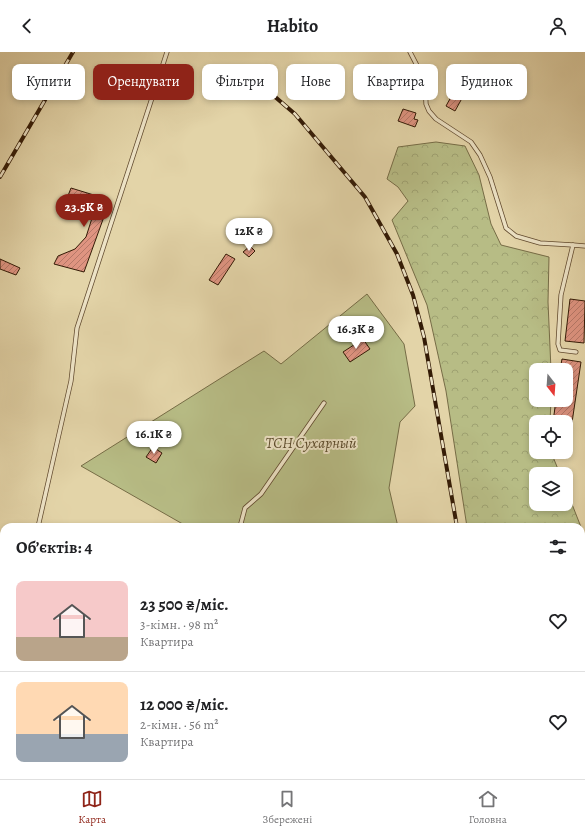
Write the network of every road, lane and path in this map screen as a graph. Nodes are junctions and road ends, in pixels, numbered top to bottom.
1 (167, 52) edge
2 (410, 52) edge
3 (573, 245) junction
4 (585, 246) edge
5 (576, 352) dead end
6 (324, 403) dead end
7 (39, 523) edge
8 (241, 523) edge

1 - 7 lane
2 - 3 lane
3 - 4 lane
3 - 5 lane
6 - 8 lane

